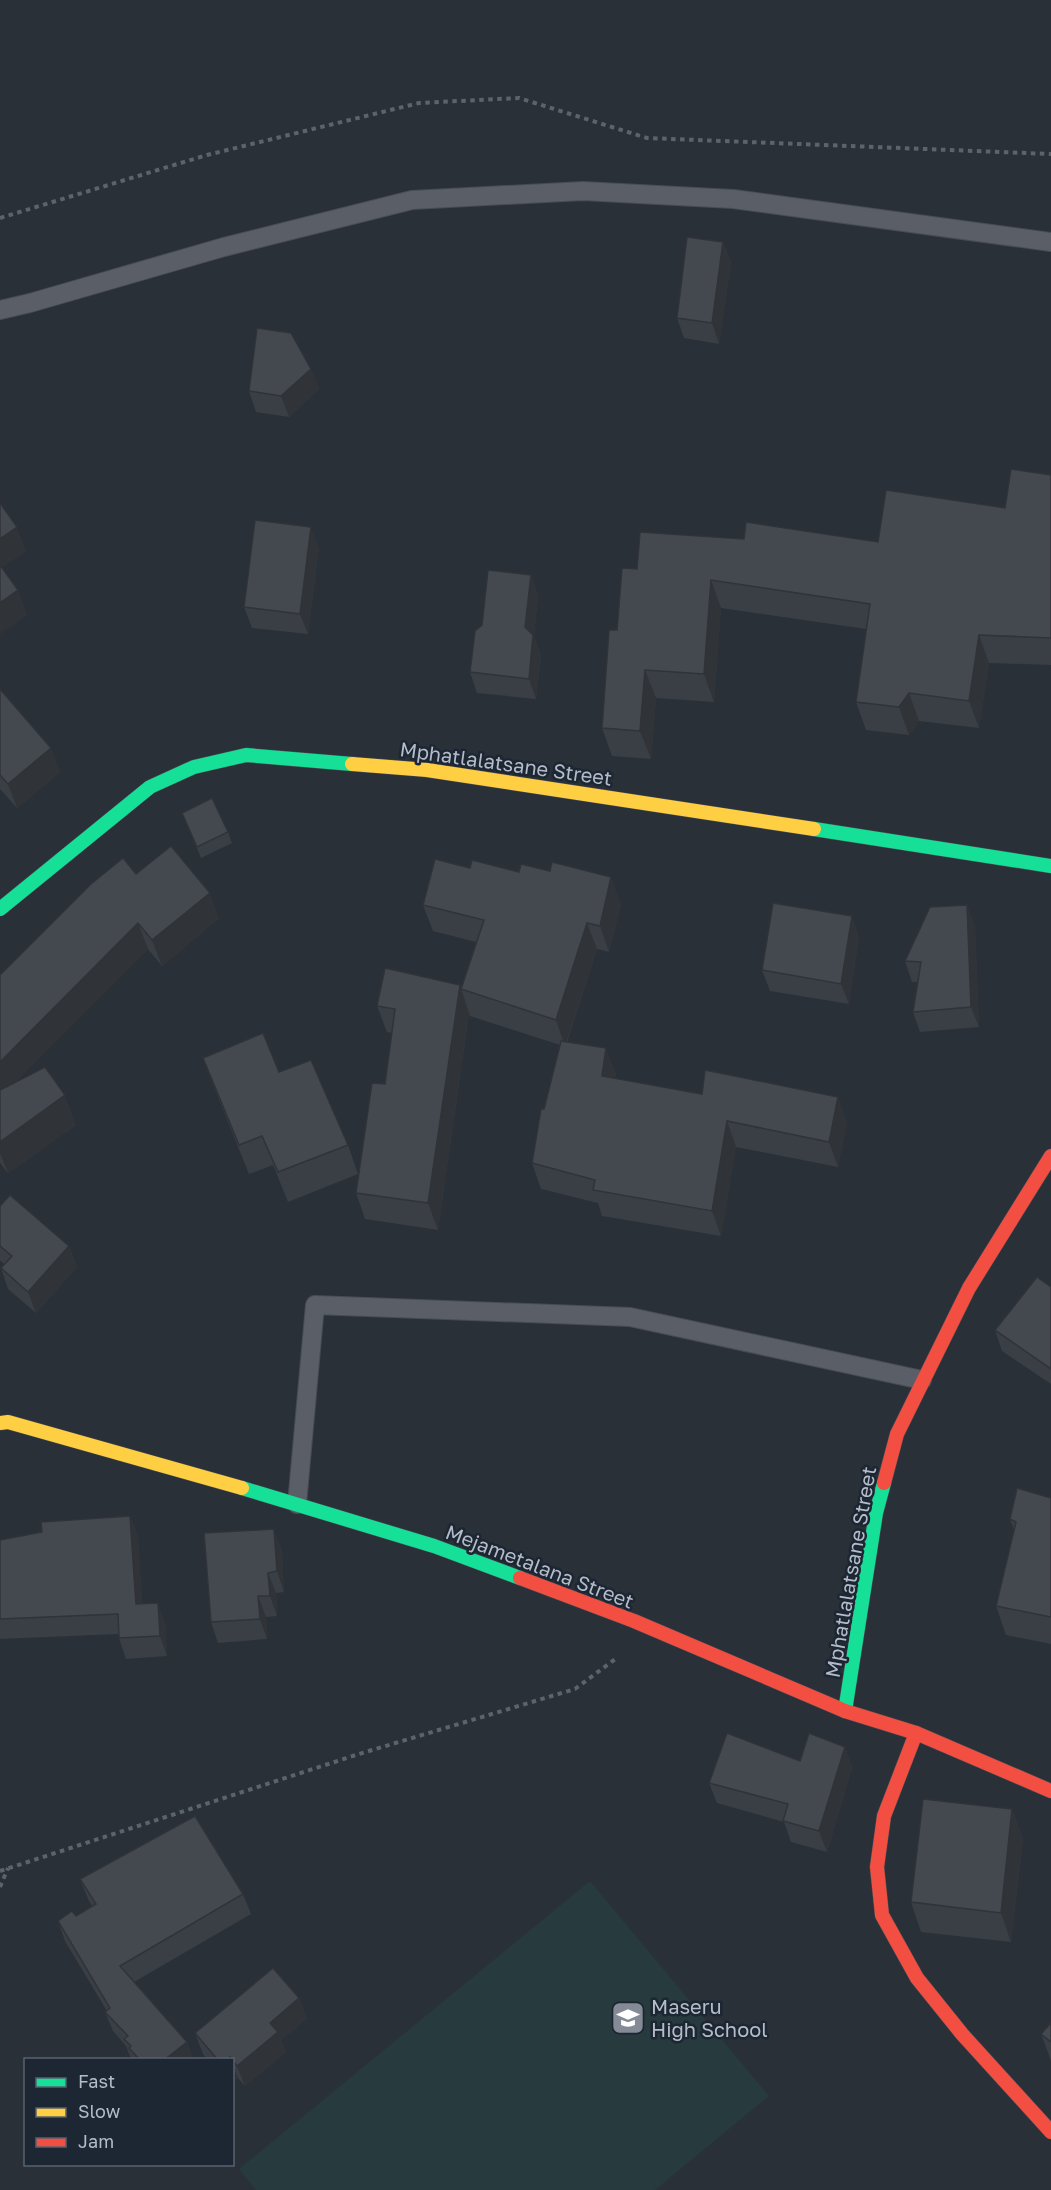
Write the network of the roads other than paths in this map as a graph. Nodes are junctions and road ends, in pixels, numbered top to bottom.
1 (1051, 242) edge
2 (0, 310) edge
3 (1051, 866) edge
4 (0, 909) edge
5 (1051, 1156) edge
6 (922, 1380) junction
7 (0, 1423) edge
8 (297, 1504) junction
9 (845, 1711) junction
10 (916, 1733) junction
11 (1051, 1791) edge
12 (1051, 2132) edge

1 - 2 lane
3 - 4 street, Mphatlalatsane Street
5 - 6 street, Mphatlalatsane Street
6 - 8 lane
6 - 9 street, Mphatlalatsane Street
7 - 8 street, Mejametalana Street
8 - 9 street, Mejametalana Street
9 - 10 street, Mejametalana Street
10 - 11 street, Mejametalana Street
10 - 12 street

